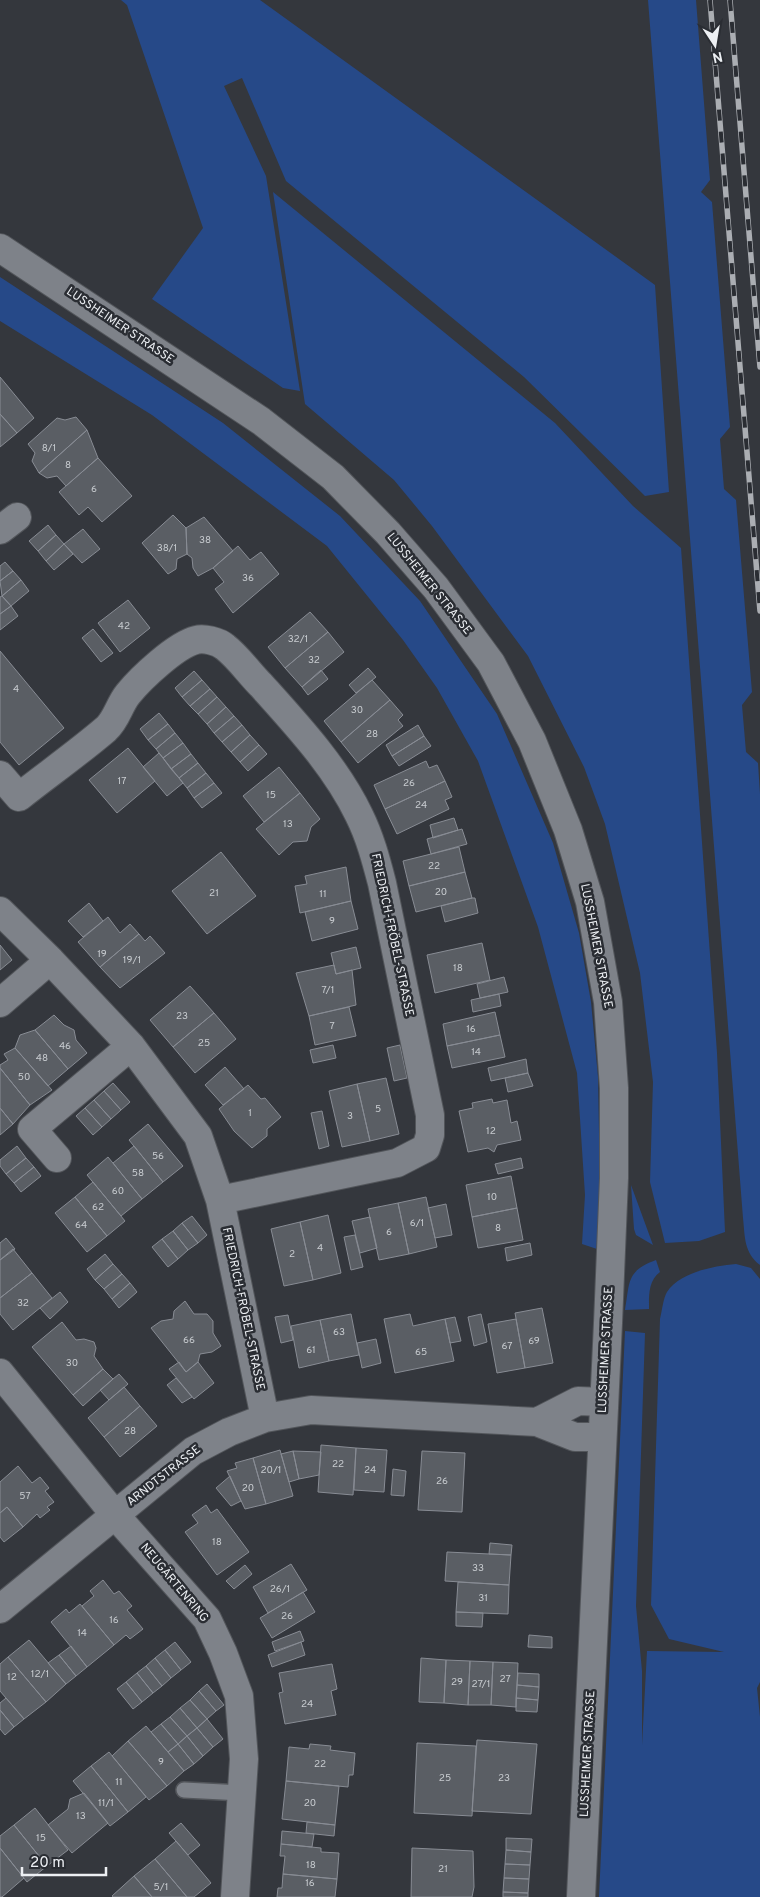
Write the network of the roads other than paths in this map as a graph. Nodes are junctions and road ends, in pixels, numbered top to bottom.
1 (0, 248) edge
2 (0, 775) edge
3 (0, 911) edge
4 (50, 960) junction
5 (0, 1003) edge
6 (131, 1046) junction
7 (58, 1158) dead end
8 (220, 1200) junction
9 (0, 1373) edge
10 (604, 1402) junction
11 (265, 1418) junction
12 (538, 1422) junction
13 (602, 1437) junction
14 (115, 1515) junction
15 (0, 1609) edge
16 (184, 1790) dead end
17 (242, 1793) junction
18 (235, 1897) edge
19 (581, 1897) edge

1 - 10 street, LUSSHEIMER STRASSE
2 - 8 street, FRIEDRICH-FRÖBEL-STRASSE
3 - 4 street, FRIEDRICH-FRÖBEL-STRASSE
4 - 5 street
4 - 6 street, FRIEDRICH-FRÖBEL-STRASSE
6 - 7 street
6 - 8 street, FRIEDRICH-FRÖBEL-STRASSE
8 - 11 street, FRIEDRICH-FRÖBEL-STRASSE
9 - 14 street, NEUGÄRTENRING
10 - 12 street
10 - 13 street, LUSSHEIMER STRASSE
11 - 12 street, ARNDTSTRASSE
11 - 14 street, ARNDTSTRASSE
12 - 13 street, ARNDTSTRASSE
13 - 19 street, LUSSHEIMER STRASSE
14 - 15 street, ARNDTSTRASSE
14 - 17 street, NEUGÄRTENRING
16 - 17 lane
17 - 18 street, NEUGÄRTENRING

